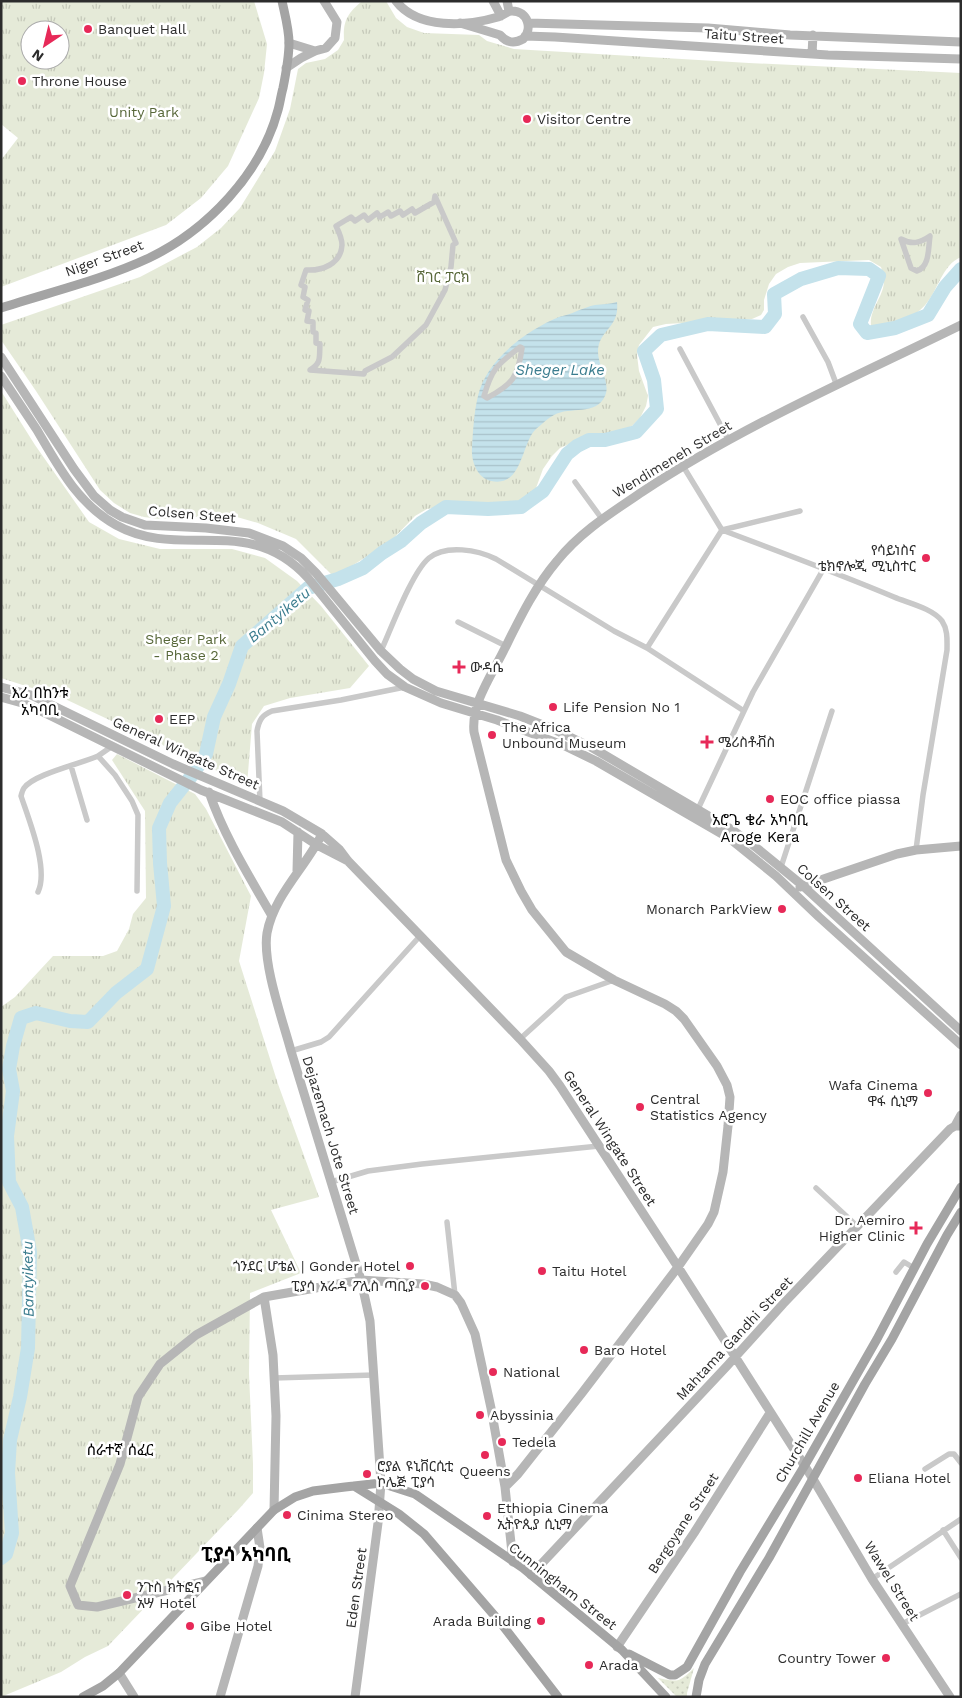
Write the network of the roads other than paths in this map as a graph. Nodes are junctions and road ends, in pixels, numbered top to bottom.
1 (282, 1) edge
2 (324, 1) edge
3 (396, 1) edge
4 (493, 1) edge
5 (507, 1) edge
6 (509, 11) junction
7 (501, 16) junction
8 (460, 23) junction
9 (528, 23) junction
10 (724, 30) junction
11 (746, 32) junction
12 (790, 35) junction
13 (813, 35) junction
14 (500, 36) junction
15 (525, 36) junction
16 (886, 38) junction
17 (911, 40) junction
18 (289, 42) junction
19 (961, 42) edge
20 (722, 48) junction
21 (745, 49) junction
22 (315, 51) junction
23 (789, 53) junction
24 (812, 54) junction
25 (886, 57) junction
26 (910, 57) junction
27 (961, 59) edge
28 (286, 68) junction
29 (930, 236) joint
30 (1, 308) edge
31 (803, 316) dead end
32 (961, 325) edge
33 (680, 349) dead end
34 (1, 357) edge
35 (310, 370) joint
36 (1, 376) edge
37 (837, 386) junction
38 (487, 398) joint
39 (728, 439) junction
40 (684, 466) junction
41 (575, 482) dead end
42 (800, 511) dead end
43 (108, 514) junction
44 (602, 519) junction
45 (722, 530) junction
46 (824, 568) junction
47 (312, 575) junction
48 (538, 585) junction
49 (345, 607) joint
50 (458, 622) dead end
51 (506, 646) junction
52 (647, 648) junction
53 (381, 651) junction
54 (1, 687) edge
55 (405, 688) junction
56 (1, 697) edge
57 (476, 708) junction
58 (744, 711) junction
59 (832, 712) dead end
60 (111, 746) junction
61 (98, 756) junction
62 (70, 766) junction
63 (171, 769) junction
64 (205, 791) junction
65 (260, 802) junction
66 (698, 809) junction
67 (87, 820) dead end
68 (298, 832) junction
69 (322, 834) junction
70 (732, 835) junction
71 (317, 845) junction
72 (961, 846) edge
73 (916, 850) junction
74 (348, 861) junction
75 (781, 867) junction
76 (298, 871) junction
77 (802, 885) junction
78 (136, 891) dead end
79 (38, 892) dead end
80 (793, 892) junction
81 (272, 916) junction
82 (420, 936) junction
83 (614, 980) junction
84 (961, 1031) edge
85 (520, 1039) junction
86 (961, 1045) edge
87 (291, 1051) junction
88 (961, 1115) edge
89 (958, 1126) edge
90 (599, 1146) junction
91 (331, 1182) junction
92 (961, 1187) edge
93 (816, 1188) dead end
94 (961, 1212) edge
95 (447, 1222) dead end
96 (857, 1226) junction
97 (678, 1267) junction
98 (914, 1268) junction
99 (896, 1272) dead end
100 (361, 1280) junction
101 (455, 1295) junction
102 (264, 1297) junction
103 (735, 1357) junction
104 (374, 1375) junction
105 (274, 1378) junction
106 (770, 1414) junction
107 (961, 1463) edge
108 (805, 1465) junction
109 (925, 1469) dead end
110 (813, 1479) junction
111 (381, 1483) junction
112 (354, 1486) junction
113 (505, 1487) junction
114 (381, 1503) junction
115 (274, 1510) junction
116 (961, 1518) edge
117 (258, 1528) junction
118 (943, 1530) junction
119 (961, 1558) edge
120 (513, 1562) junction
121 (531, 1575) junction
122 (872, 1579) junction
123 (206, 1581) junction
124 (961, 1594) edge
125 (902, 1624) junction
126 (620, 1649) junction
127 (119, 1673) junction
128 (664, 1673) joint
129 (83, 1697) edge
130 (134, 1697) edge
131 (220, 1697) edge
132 (355, 1697) edge
133 (558, 1697) edge
134 (666, 1697) edge
135 (696, 1697) edge
136 (950, 1697) edge

1 - 18 main road, Niger Street
2 - 22 main road
3 - 8 main road
4 - 7 main road
5 - 6 main road
6 - 7 main road
6 - 9 main road
7 - 8 main road
7 - 14 main road
8 - 14 main road
9 - 10 main road, Taitu Street
9 - 15 main road
10 - 11 main road, Taitu Street
10 - 20 main road
11 - 12 main road, Taitu Street
11 - 21 main road
12 - 13 main road, Taitu Street
12 - 23 main road
13 - 16 main road, Taitu Street
13 - 24 main road
14 - 15 main road
15 - 20 main road, Taitu Street
16 - 17 main road, Taitu Street
16 - 25 main road
17 - 19 main road, Taitu Street
17 - 26 main road
18 - 22 main road
18 - 28 main road, Niger Street
20 - 21 main road, Taitu Street
21 - 23 main road, Taitu Street
22 - 28 main road
23 - 24 main road, Taitu Street
24 - 25 main road, Taitu Street
25 - 26 main road, Taitu Street
26 - 27 main road, Taitu Street
28 - 30 main road, Niger Street
29 - 29 street
31 - 37 street
32 - 37 main road, Wendimeneh Street
33 - 39 street
34 - 43 main road, Colsen Steet
35 - 35 street
36 - 43 main road
37 - 39 main road, Wendimeneh Street
38 - 38 street
39 - 40 main road, Wendimeneh Street
40 - 44 main road, Wendimeneh Street
40 - 45 street
41 - 44 street
42 - 45 street
43 - 47 main road, Colsen Steet
44 - 48 main road, Wendimeneh Street
45 - 46 street
45 - 52 street
46 - 58 street
46 - 73 street
47 - 49 main road, Colsen Steet
47 - 55 main road
48 - 51 main road, Wendimeneh Street
48 - 52 street
48 - 53 street
49 - 53 main road, Colsen Street
50 - 51 street
51 - 57 main road, Wendimeneh Street
52 - 58 street
53 - 57 main road, Colsen Street
54 - 63 main road, General Wingate Street
55 - 57 main road
55 - 65 street
56 - 60 main road, General Wingate Street
57 - 66 main road, Colsen Street
57 - 70 main road
57 - 83 main road
58 - 66 street
59 - 75 street
60 - 61 street
60 - 63 main road, General Wingate Street
61 - 62 street
61 - 78 street
62 - 67 street
62 - 79 street
63 - 64 main road, General Wingate Street
63 - 65 main road, General Wingate Street
64 - 68 main road, General Wingate Street
64 - 81 main road
65 - 69 main road, General Wingate Street
66 - 70 main road, Colsen Street
68 - 71 main road, General Wingate Street
68 - 76 main road
69 - 71 main road, Dejazemach Jote Street
69 - 74 main road, General Wingate Street
70 - 75 main road, Colsen Street
70 - 80 main road
71 - 74 main road, General Wingate Street
71 - 76 main road, Dejazemach Jote Street
72 - 73 main road
73 - 77 main road
74 - 82 main road, General Wingate Street
75 - 77 main road, Colsen Street
76 - 81 main road, Dejazemach Jote Street
77 - 80 main road
77 - 84 main road, Colsen Street
80 - 86 main road
81 - 87 main road, Dejazemach Jote Street
82 - 85 main road, General Wingate Street
82 - 87 street
83 - 85 street
83 - 97 main road
85 - 90 main road, General Wingate Street
87 - 91 main road, Dejazemach Jote Street
88 - 89 main road, Mahtama Gandhi Street
89 - 96 main road, Mahtama Gandhi Street
90 - 91 street
90 - 97 main road, General Wingate Street
91 - 100 main road, Dejazemach Jote Street
92 - 98 main road, Churchill Avenue
93 - 96 street
94 - 110 main road, Churchill Avenue
95 - 101 street
96 - 103 main road, Mahtama Gandhi Street
97 - 103 main road, General Wingate Street
97 - 113 main road
98 - 99 street
98 - 108 main road, Churchill Avenue
100 - 101 main road
100 - 102 main road
100 - 104 main road, Dejazemach Jote Street
101 - 113 main road
102 - 105 main road
102 - 123 main road
103 - 106 main road, General Wingate Street
103 - 121 main road, Mahtama Gandhi Street
104 - 105 street
104 - 111 main road, Dejazemach Jote Street
105 - 115 main road
106 - 108 main road, General Wingate Street
106 - 126 main road, Bergoyane Street
107 - 109 street
108 - 110 main road, Wawel Street
108 - 128 main road, Churchill Avenue
110 - 122 main road, Wawel Street
110 - 135 main road, Churchill Avenue
111 - 112 main road, Cunningham Street
111 - 114 main road, Eden Street
111 - 120 main road, Cunningham Street
112 - 114 main road
112 - 115 main road, Cunningham Street
113 - 120 main road
114 - 132 main road, Eden Street
114 - 133 main road
115 - 117 main road, Cunningham Street
116 - 118 street
117 - 123 main road, Cunningham Street
117 - 131 main road
118 - 119 street
118 - 122 street
120 - 121 main road, Cunningham Street
121 - 126 main road, Cunningham Street
122 - 125 main road, Wawel Street
123 - 127 main road, Cunningham Street
124 - 125 street
125 - 136 main road, Wawel Street
126 - 128 main road, Cunningham Street
126 - 134 main road, Cunningham Street
127 - 129 main road, Cunningham Street
127 - 130 main road

